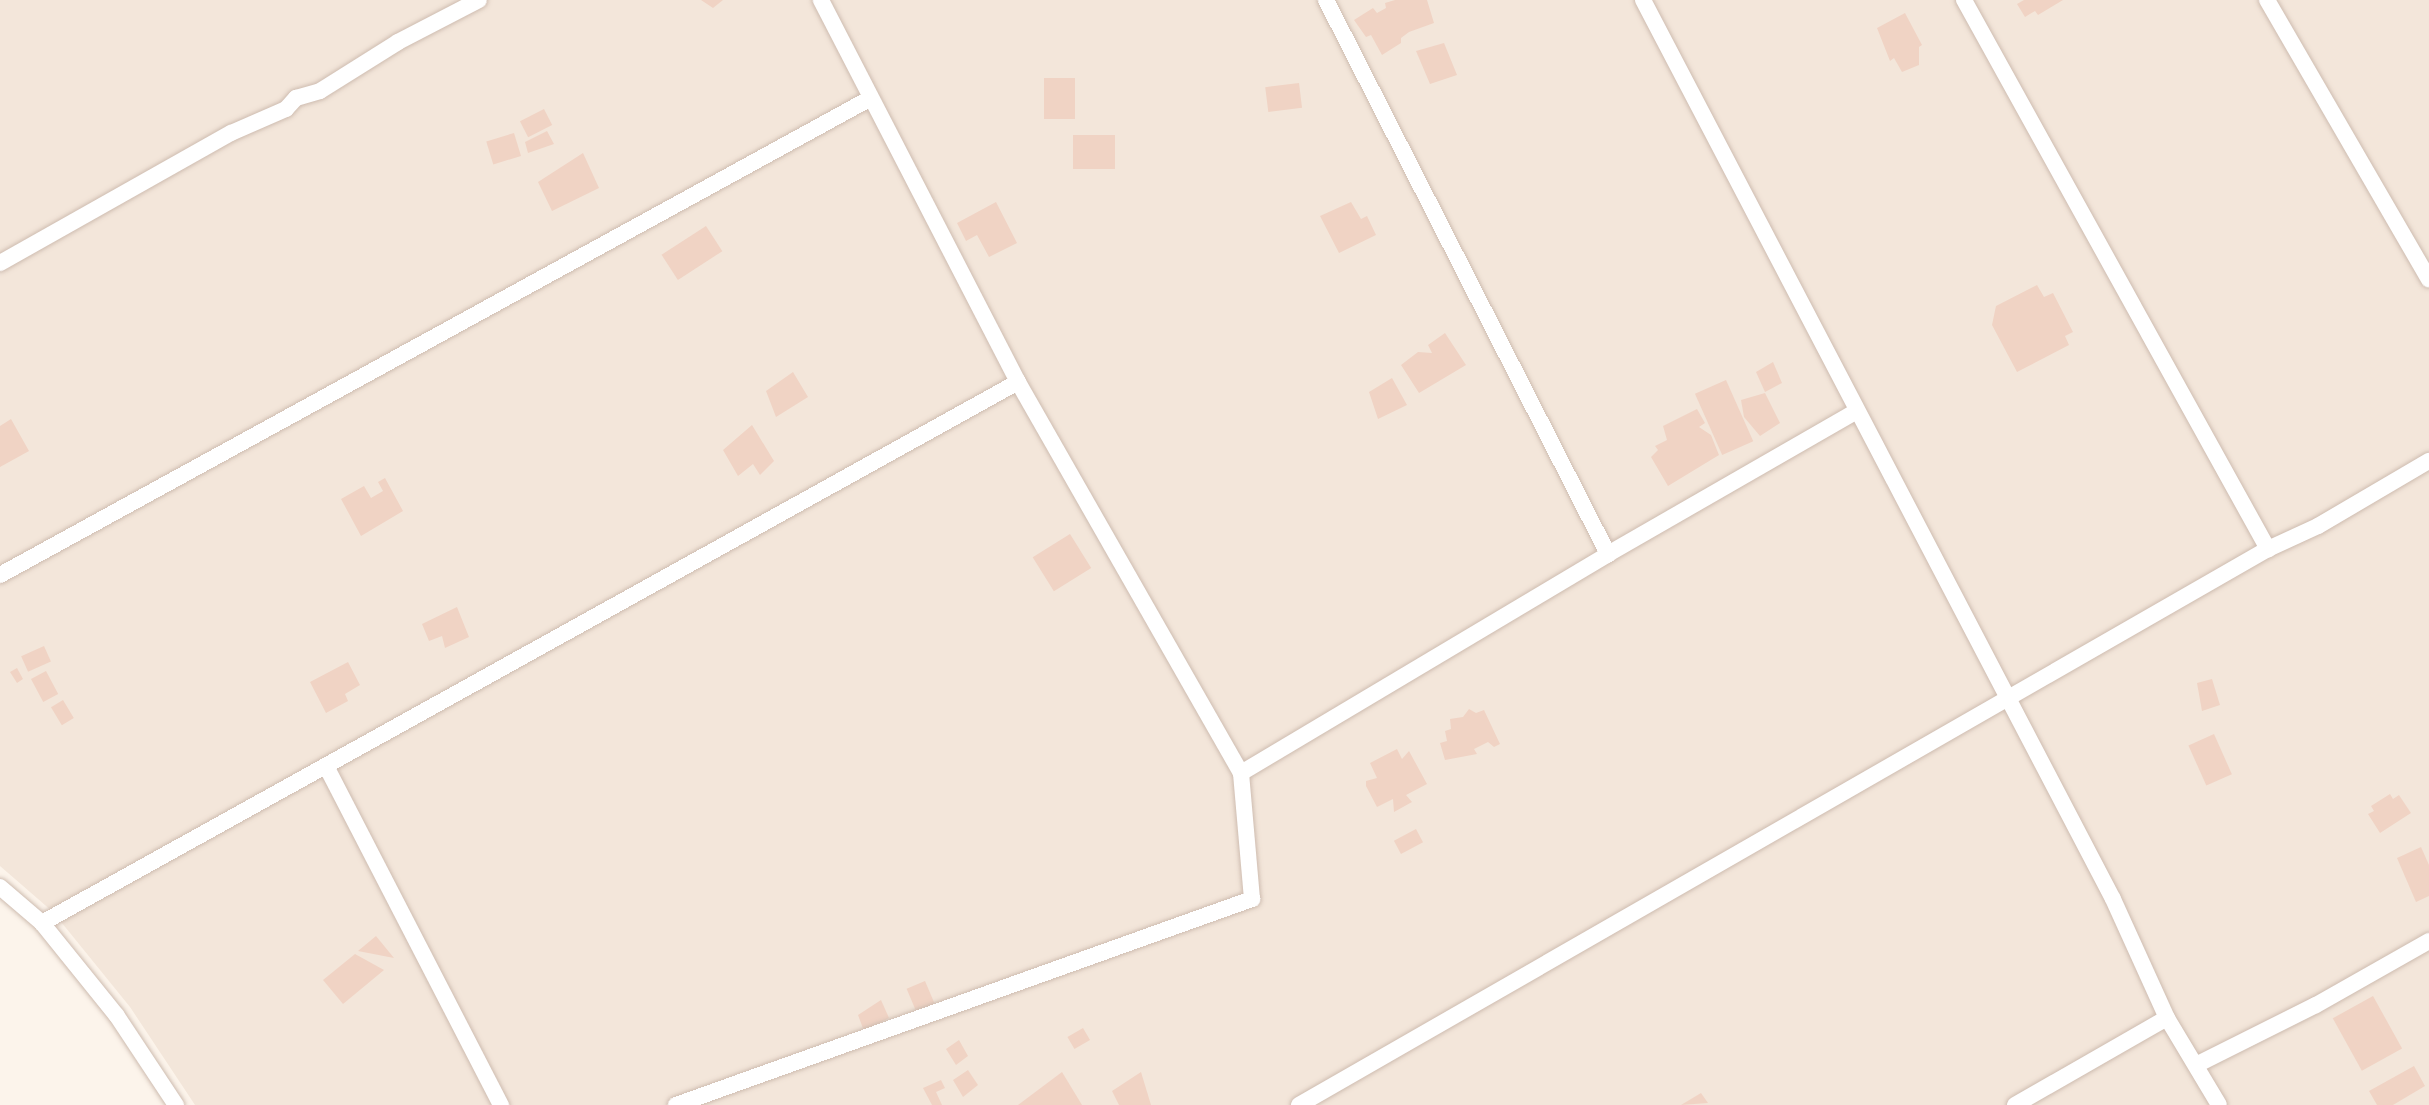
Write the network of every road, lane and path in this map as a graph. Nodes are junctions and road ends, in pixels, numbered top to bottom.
1 (479, 0) edge
2 (821, 0) edge
3 (1326, 0) edge
4 (1643, 0) edge
5 (1964, 0) edge
6 (2267, 0) edge
7 (871, 99) junction
8 (2, 258) edge
9 (2429, 279) edge
10 (1018, 382) junction
11 (1857, 411) junction
12 (2429, 461) edge
13 (2268, 549) junction
14 (1608, 554) junction
15 (0, 575) edge
16 (2008, 698) junction
17 (326, 766) junction
18 (1241, 773) junction
19 (0, 887) edge
20 (42, 923) junction
21 (2429, 941) edge
22 (2167, 1018) junction
23 (2196, 1065) junction
24 (176, 1105) edge
25 (501, 1105) edge
26 (676, 1105) edge
27 (1299, 1105) edge
28 (2015, 1105) edge
29 (2218, 1105) edge

1 - 8 street
2 - 7 street
3 - 14 street
4 - 11 street
5 - 13 street
6 - 9 street
7 - 10 street
7 - 15 street
10 - 17 street
10 - 18 street
11 - 14 street
11 - 16 street
12 - 13 street
13 - 16 street
14 - 18 street
16 - 22 street
16 - 27 street
17 - 20 street
17 - 25 street
18 - 26 street
19 - 20 street
20 - 24 street
21 - 23 street
22 - 23 street
22 - 28 street
23 - 29 street

